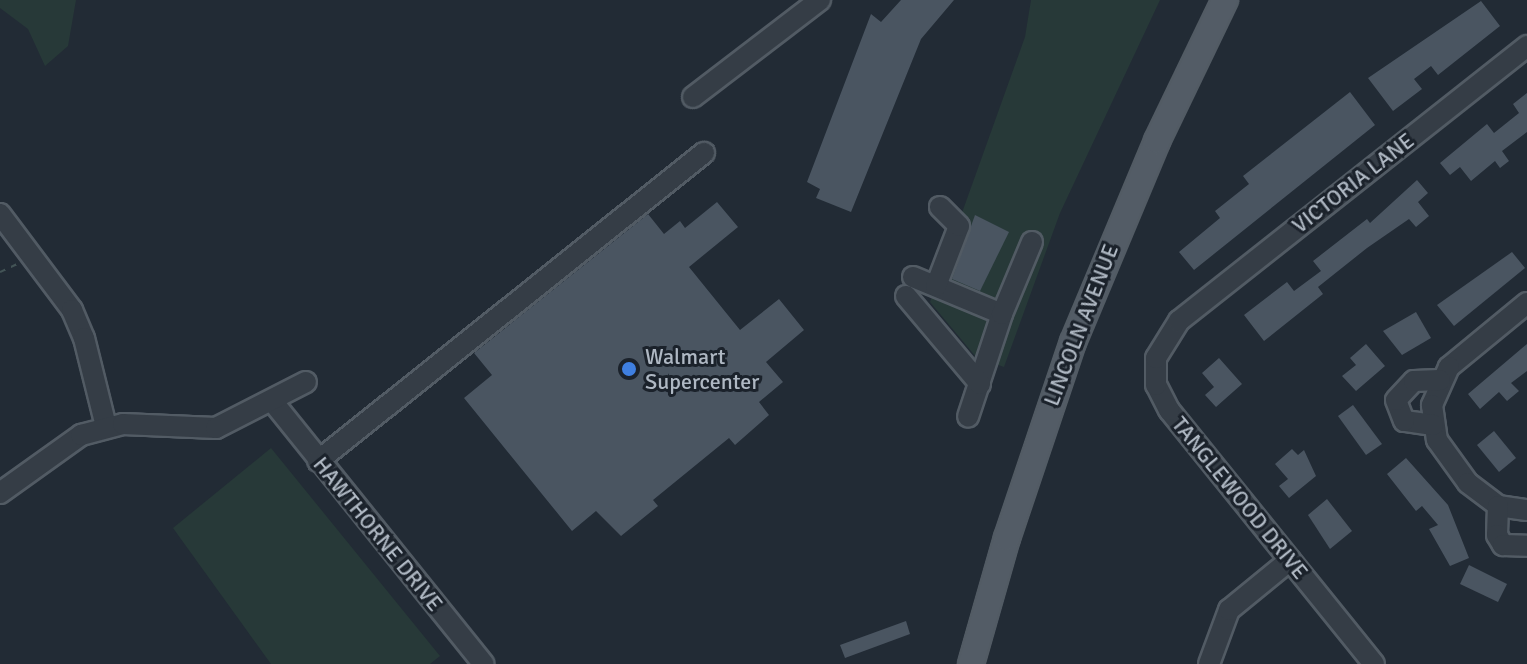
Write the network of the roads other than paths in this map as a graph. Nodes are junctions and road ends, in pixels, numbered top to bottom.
1 (820, 0) edge
2 (1225, 0) edge
3 (1527, 46) edge
4 (693, 97) dead end
5 (704, 153) dead end
6 (940, 207) dead end
7 (0, 214) edge
8 (1032, 242) dead end
9 (936, 286) junction
10 (1527, 303) edge
11 (1002, 314) junction
12 (1179, 321) joint
13 (1440, 380) junction
14 (306, 382) dead end
15 (980, 384) junction
16 (273, 402) junction
17 (968, 417) dead end
18 (1433, 425) junction
19 (106, 426) junction
20 (318, 461) junction
21 (0, 493) edge
22 (1498, 506) junction
23 (1527, 510) edge
24 (1527, 546) edge
25 (1290, 560) junction
26 (480, 663) edge
27 (971, 664) edge
28 (1209, 664) edge
29 (1374, 664) edge

1 - 4 street
2 - 27 main road, LINCOLN AVENUE
3 - 12 street, VICTORIA LANE
5 - 20 street
6 - 9 street
7 - 19 street
8 - 11 street
9 - 11 street
9 - 15 street
10 - 13 street
11 - 15 street
12 - 25 street, TANGLEWOOD DRIVE
13 - 18 street
13 - 18 street
14 - 16 street
15 - 17 street
16 - 19 street
16 - 20 street, HAWTHORNE DRIVE
18 - 22 street
19 - 21 street
20 - 26 street, HAWTHORNE DRIVE
22 - 23 street
22 - 24 street
25 - 28 street
25 - 29 street, TANGLEWOOD DRIVE

